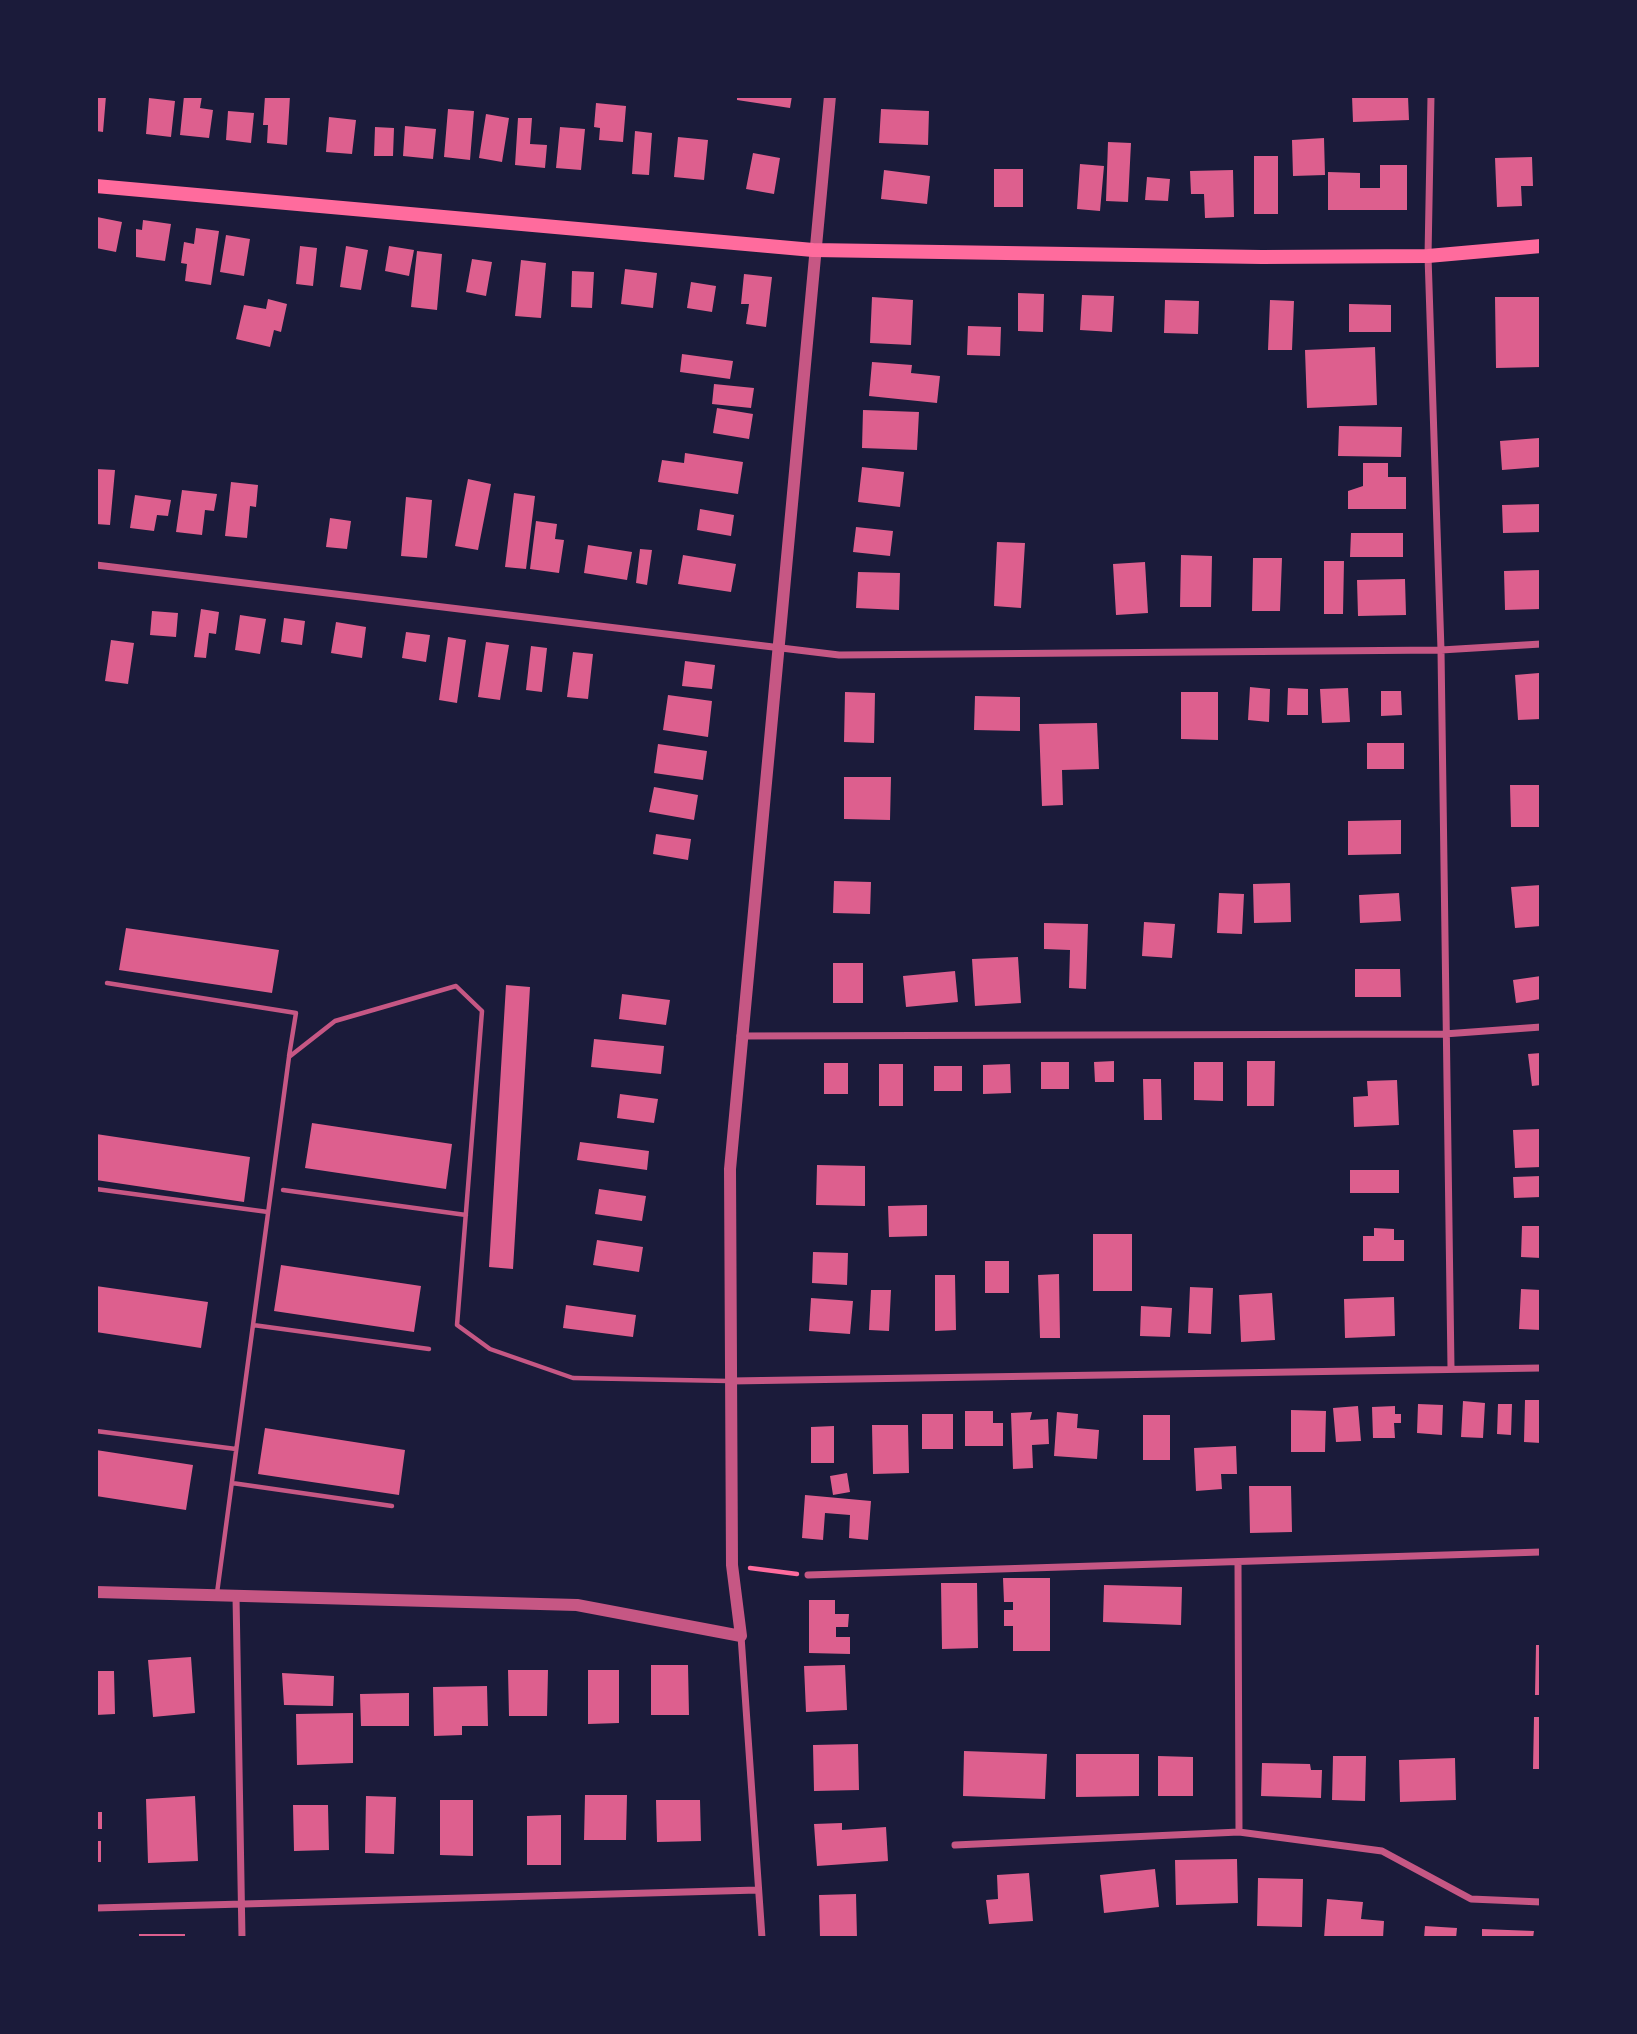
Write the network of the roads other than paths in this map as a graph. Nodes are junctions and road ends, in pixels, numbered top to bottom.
1 (830, 96) edge
2 (1431, 96) edge
3 (96, 186) edge
4 (1541, 246) edge
5 (813, 250) junction
6 (1428, 256) junction
7 (96, 565) edge
8 (1541, 644) edge
9 (780, 646) junction
10 (1441, 650) junction
11 (107, 983) dead end
12 (1541, 1027) edge
13 (1444, 1034) junction
14 (740, 1036) junction
15 (289, 1057) junction
16 (96, 1189) edge
17 (283, 1190) dead end
18 (268, 1212) junction
19 (466, 1215) junction
20 (253, 1325) junction
21 (429, 1349) dead end
22 (1451, 1368) junction
23 (1541, 1368) edge
24 (731, 1381) junction
25 (96, 1431) edge
26 (236, 1449) junction
27 (232, 1483) junction
28 (392, 1506) dead end
29 (1541, 1552) edge
30 (1238, 1562) junction
31 (808, 1575) road end
32 (96, 1592) edge
33 (217, 1594) junction
34 (236, 1594) junction
35 (741, 1636) junction
36 (1239, 1832) junction
37 (956, 1845) dead end
38 (758, 1890) junction
39 (1541, 1902) edge
40 (242, 1903) junction
41 (96, 1908) edge
42 (243, 1938) edge
43 (762, 1938) edge

1 - 5 street
2 - 6 street
3 - 5 main road
4 - 6 main road
5 - 6 main road
5 - 9 street
6 - 10 street
7 - 9 street
8 - 10 street
9 - 10 street
9 - 14 street
10 - 13 street
11 - 15 lane
12 - 13 street
13 - 14 street
13 - 22 street
14 - 24 street
15 - 18 lane
15 - 19 lane
16 - 18 lane
17 - 19 lane
18 - 20 lane
19 - 24 lane
20 - 21 lane
20 - 26 lane
22 - 23 street
22 - 24 street
24 - 35 street
25 - 26 lane
26 - 27 lane
27 - 28 lane
27 - 33 lane
29 - 30 street
30 - 31 street
30 - 36 street
32 - 33 street
33 - 34 street
34 - 35 street
34 - 40 street
35 - 38 street
36 - 37 street
36 - 39 street
38 - 40 street
38 - 43 street
40 - 41 street
40 - 42 street

